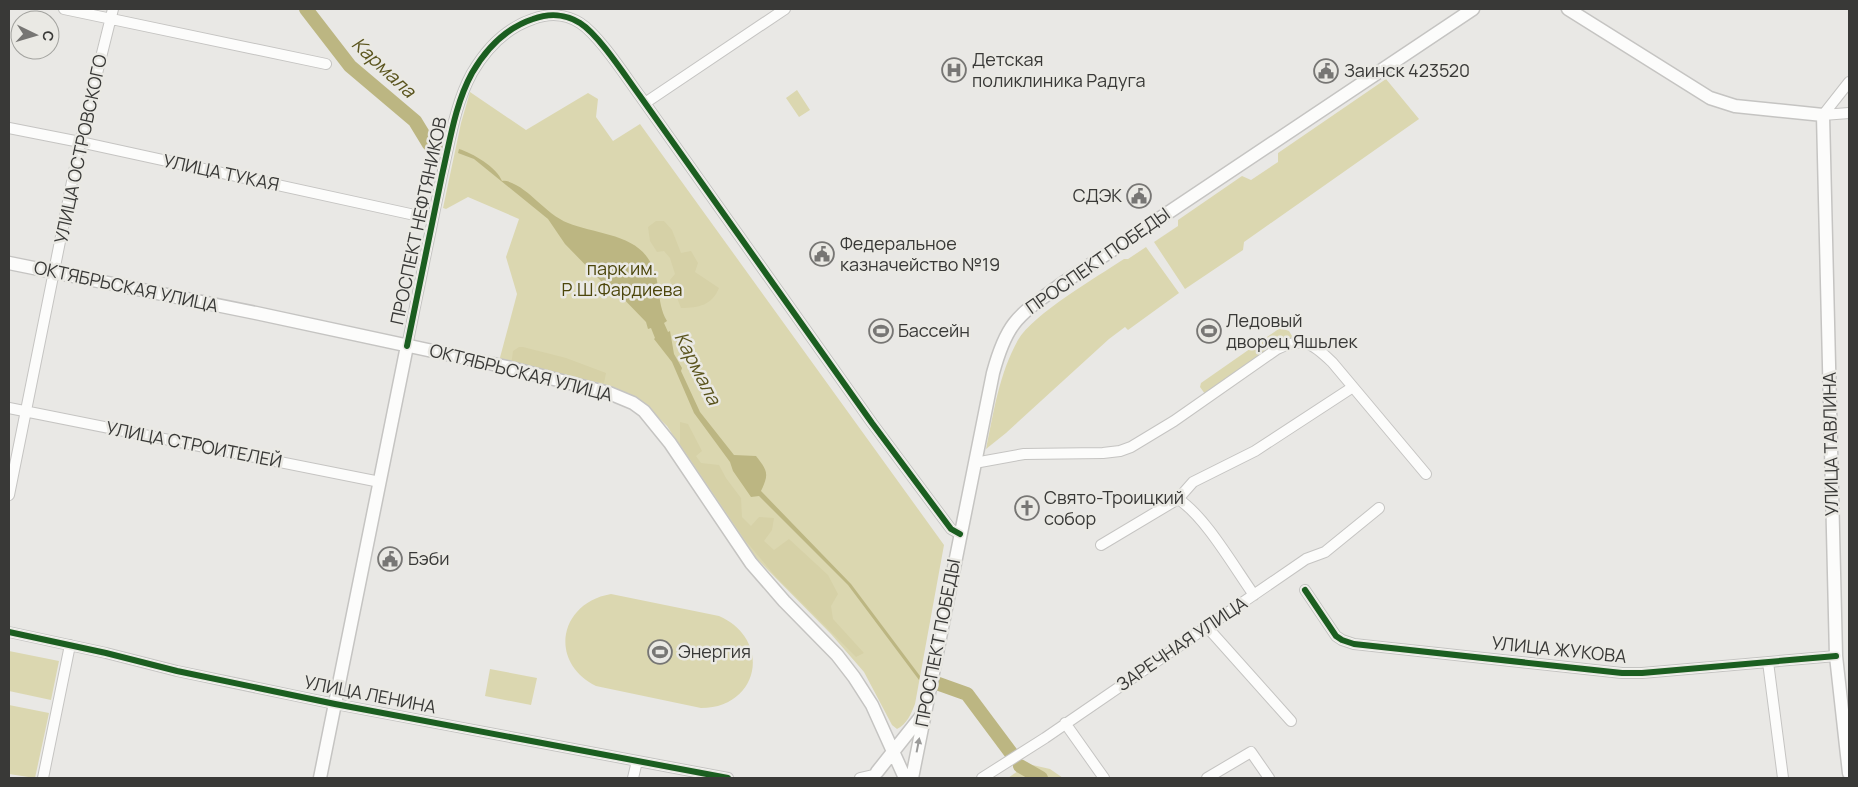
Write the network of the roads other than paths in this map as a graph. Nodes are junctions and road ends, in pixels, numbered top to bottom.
1 (64, 9) edge
2 (785, 9) edge
3 (1473, 9) edge
4 (1568, 9) edge
5 (112, 13) edge
6 (568, 13) edge
7 (326, 64) dead end
8 (1849, 82) edge
9 (645, 103) junction
10 (1849, 113) edge
11 (1823, 115) junction
12 (9, 128) edge
13 (80, 142) junction
14 (433, 219) junction
15 (9, 263) edge
16 (54, 271) junction
17 (408, 346) junction
18 (1353, 387) junction
19 (9, 408) edge
20 (26, 411) junction
21 (975, 462) junction
22 (1426, 474) dead end
23 (380, 482) junction
24 (9, 495) edge
25 (1178, 499) junction
26 (1379, 508) dead end
27 (960, 534) junction
28 (1101, 545) dead end
29 (1306, 590) dead end
30 (1254, 595) junction
31 (1207, 627) junction
32 (9, 632) edge
33 (70, 645) junction
34 (1836, 656) junction
35 (1768, 662) junction
36 (335, 704) junction
37 (925, 712) junction
38 (1291, 721) dead end
39 (1065, 723) junction
40 (894, 752) junction
41 (637, 761) junction
42 (1849, 773) edge
43 (873, 775) edge
44 (43, 778) edge
45 (320, 778) edge
46 (633, 778) edge
47 (728, 778) edge
48 (860, 778) edge
49 (905, 778) edge
50 (912, 778) edge
51 (982, 778) edge
52 (1104, 778) edge
53 (1207, 778) edge
54 (1269, 778) edge
55 (1783, 778) edge

1 - 5 street
2 - 9 street
3 - 21 main road, ПРОСПЕКТ ПОБЕДЫ
4 - 11 main road
5 - 7 street
5 - 13 street, УЛИЦА ОСТРОВСКОГО
6 - 9 street
6 - 14 street, ПРОСПЕКТ НЕФТЯНИКОВ
8 - 11 street
9 - 27 street
10 - 11 street
11 - 34 main road, УЛИЦА ТАВЛИНА
12 - 13 street, УЛИЦА ТУКАЯ
13 - 14 street, УЛИЦА ТУКАЯ
13 - 16 street, УЛИЦА ОСТРОВСКОГО
14 - 17 street, ПРОСПЕКТ НЕФТЯНИКОВ
15 - 16 main road, ОКТЯБРЬСКАЯ УЛИЦА
16 - 17 main road, ОКТЯБРЬСКАЯ УЛИЦА
16 - 20 street, УЛИЦА ОСТРОВСКОГО
17 - 23 main road, ПРОСПЕКТ НЕФТЯНИКОВ
17 - 40 main road, ОКТЯБРЬСКАЯ УЛИЦА
18 - 21 street
18 - 22 street
18 - 25 street
19 - 20 street, УЛИЦА СТРОИТЕЛЕЙ
20 - 23 street, УЛИЦА СТРОИТЕЛЕЙ
20 - 24 street, УЛИЦА ОСТРОВСКОГО
21 - 27 main road, ПРОСПЕКТ ПОБЕДЫ
23 - 36 main road, ПРОСПЕКТ НЕФТЯНИКОВ
25 - 28 street
25 - 30 street
26 - 30 street, ЗАРЕЧНАЯ УЛИЦА
27 - 37 main road, ПРОСПЕКТ ПОБЕДЫ
29 - 35 street, УЛИЦА ЖУКОВА
30 - 31 street, ЗАРЕЧНАЯ УЛИЦА
31 - 38 street
31 - 39 street, ЗАРЕЧНАЯ УЛИЦА
32 - 33 street, УЛИЦА ЛЕНИНА
33 - 36 street, УЛИЦА ЛЕНИНА
33 - 44 street
34 - 35 street, УЛИЦА ЖУКОВА
34 - 42 main road, УЛИЦА ТАВЛИНА
35 - 55 street
36 - 41 street, УЛИЦА ЛЕНИНА
36 - 45 main road, ПРОСПЕКТ НЕФТЯНИКОВ
37 - 40 main road
50 -> 37 main road, ПРОСПЕКТ ПОБЕДЫ
39 - 51 street, ЗАРЕЧНАЯ УЛИЦА
39 - 52 street
40 - 43 main road
40 - 49 main road, ОКТЯБРЬСКАЯ УЛИЦА
41 - 46 street
41 - 47 street, УЛИЦА ЛЕНИНА
43 - 48 street
43 - 49 main road
53 - 54 street

